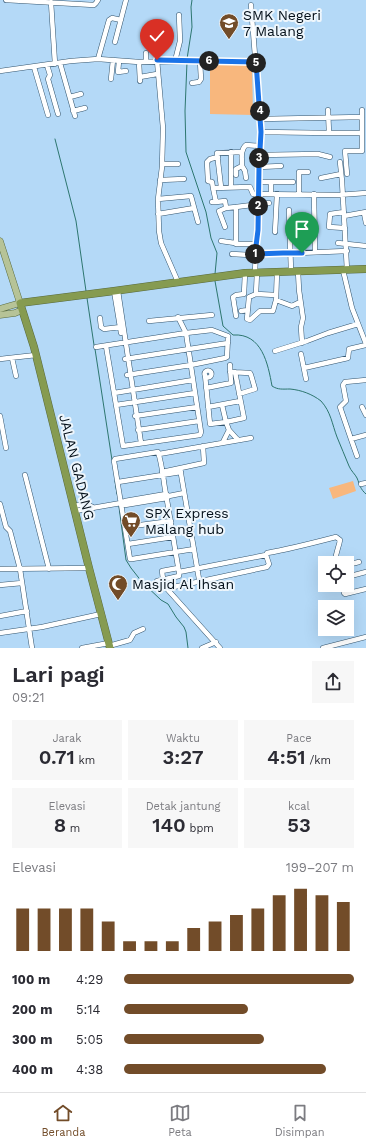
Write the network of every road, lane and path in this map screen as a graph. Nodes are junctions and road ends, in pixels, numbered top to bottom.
1 (6, 0) edge
2 (98, 0) edge
3 (126, 0) edge
4 (53, 1) edge
5 (67, 2) edge
6 (251, 4) dead end
7 (179, 15) dead end
8 (121, 20) junction
9 (114, 42) dead end
10 (146, 53) dead end
11 (100, 59) junction
12 (113, 60) junction
13 (157, 60) junction
14 (200, 60) junction
15 (119, 61) junction
16 (146, 61) junction
17 (175, 61) junction
18 (139, 62) junction
19 (256, 62) junction
20 (57, 64) junction
21 (47, 65) junction
22 (34, 67) junction
23 (0, 71) edge
24 (126, 71) dead end
25 (157, 74) junction
26 (111, 79) dead end
27 (192, 82) dead end
28 (81, 94) dead end
29 (70, 97) junction
30 (55, 103) junction
31 (46, 106) junction
32 (86, 108) dead end
33 (328, 110) dead end
34 (362, 110) dead end
35 (58, 114) dead end
36 (48, 115) dead end
37 (328, 117) junction
38 (362, 117) junction
39 (261, 119) junction
40 (261, 132) junction
41 (329, 133) junction
42 (362, 133) junction
43 (260, 146) junction
44 (231, 152) junction
45 (242, 152) junction
46 (260, 155) junction
47 (218, 157) junction
48 (330, 157) dead end
49 (340, 162) dead end
50 (162, 164) junction
51 (178, 164) dead end
52 (242, 166) junction
53 (280, 166) dead end
54 (259, 167) junction
55 (308, 172) dead end
56 (341, 174) junction
57 (347, 174) dead end
58 (236, 175) dead end
59 (246, 178) dead end
60 (321, 178) dead end
61 (184, 179) dead end
62 (160, 180) junction
63 (259, 182) junction
64 (272, 182) junction
65 (293, 182) dead end
66 (221, 187) junction
67 (231, 187) junction
68 (213, 188) junction
69 (366, 193) edge
70 (258, 194) junction
71 (271, 194) junction
72 (277, 194) junction
73 (299, 194) junction
74 (314, 194) junction
75 (343, 194) junction
76 (158, 199) junction
77 (269, 203) dead end
78 (258, 204) junction
79 (236, 207) junction
80 (194, 208) junction
81 (226, 208) junction
82 (289, 210) dead end
83 (365, 212) edge
84 (158, 214) junction
85 (344, 214) junction
86 (198, 222) dead end
87 (366, 223) edge
88 (225, 227) dead end
89 (345, 228) junction
90 (275, 232) dead end
91 (0, 241) edge
92 (221, 241) dead end
93 (235, 243) junction
94 (338, 243) dead end
95 (256, 244) junction
96 (346, 244) junction
97 (366, 246) edge
98 (315, 251) junction
99 (347, 251) junction
100 (291, 253) junction
101 (232, 254) dead end
102 (255, 254) junction
103 (366, 269) edge
104 (345, 270) junction
105 (294, 271) junction
106 (256, 272) junction
107 (277, 272) junction
108 (245, 273) junction
109 (178, 282) junction
110 (116, 291) junction
111 (256, 294) junction
112 (276, 297) junction
113 (37, 301) junction
114 (300, 302) junction
115 (20, 303) junction
116 (0, 309) edge
117 (248, 310) junction
118 (241, 311) dead end
119 (24, 314) junction
120 (212, 314) dead end
121 (0, 315) edge
122 (236, 316) dead end
123 (178, 317) junction
124 (100, 318) dead end
125 (149, 321) dead end
126 (358, 324) junction
127 (121, 327) junction
128 (186, 333) junction
129 (124, 343) junction
130 (228, 343) junction
131 (302, 343) junction
132 (366, 345) edge
133 (106, 346) junction
134 (96, 347) dead end
135 (188, 349) junction
136 (275, 351) dead end
137 (301, 354) dead end
138 (36, 355) junction
139 (12, 358) junction
140 (126, 358) junction
141 (0, 359) edge
142 (191, 365) junction
143 (230, 365) dead end
144 (304, 368) junction
145 (230, 372) junction
146 (235, 372) junction
147 (129, 374) junction
148 (16, 376) dead end
149 (207, 376) dead end
150 (192, 380) junction
151 (306, 380) dead end
152 (366, 380) edge
153 (237, 382) junction
154 (231, 384) junction
155 (206, 385) junction
156 (131, 389) junction
157 (114, 393) junction
158 (195, 393) junction
159 (239, 394) junction
160 (240, 401) junction
161 (133, 402) junction
162 (116, 405) junction
163 (222, 405) junction
164 (197, 407) junction
165 (208, 407) junction
166 (362, 407) dead end
167 (366, 415) edge
168 (0, 416) edge
169 (136, 416) junction
170 (199, 421) junction
171 (226, 422) junction
172 (138, 430) junction
173 (229, 430) junction
174 (366, 435) edge
175 (250, 438) dead end
176 (351, 439) junction
177 (238, 440) junction
178 (223, 442) junction
179 (139, 444) junction
180 (203, 446) junction
181 (6, 448) dead end
182 (159, 454) junction
183 (357, 456) dead end
184 (180, 470) junction
185 (163, 474) junction
186 (25, 475) dead end
187 (118, 482) junction
188 (184, 493) junction
189 (167, 496) junction
190 (121, 503) junction
191 (0, 504) edge
192 (74, 509) junction
193 (171, 521) junction
194 (125, 527) junction
195 (173, 537) junction
196 (128, 544) junction
197 (194, 549) junction
198 (176, 553) junction
199 (266, 554) junction
200 (336, 556) edge
201 (359, 562) dead end
202 (354, 563) edge
203 (89, 568) junction
204 (197, 568) junction
205 (0, 569) edge
206 (20, 569) junction
207 (48, 569) junction
208 (179, 572) junction
209 (366, 572) edge
210 (354, 575) edge
211 (163, 579) junction
212 (199, 579) dead end
213 (157, 581) dead end
214 (22, 583) junction
215 (181, 584) dead end
216 (0, 585) edge
217 (366, 589) edge
218 (344, 592) edge
219 (353, 592) edge
220 (354, 592) edge
221 (27, 611) junction
222 (101, 614) junction
223 (0, 616) edge
224 (30, 628) junction
225 (143, 629) dead end
226 (0, 633) edge
227 (366, 637) edge
228 (216, 642) junction
229 (109, 646) edge
230 (32, 648) edge
231 (82, 648) edge
232 (202, 648) edge
233 (220, 648) edge
234 (323, 648) edge

1 - 4 street
2 - 5 street
3 - 8 street
4 - 5 street
4 - 20 street
6 - 19 street
7 - 17 street
8 - 9 street
8 - 11 street
10 - 16 street
11 - 12 street
11 - 20 street
12 - 15 street
12 - 26 street
13 - 16 street
13 - 17 street
13 - 25 street
14 - 17 street
14 - 19 street
14 - 27 street
15 - 18 street
15 - 24 street
16 - 18 street
18 - 25 street
19 - 39 street
20 - 21 street
20 - 29 street
21 - 22 street
21 - 30 street
22 - 23 street
22 - 31 street
25 - 50 street
28 - 29 street
29 - 32 street
30 - 31 street
30 - 35 street
31 - 36 street
33 - 37 street
34 - 38 street
37 - 38 street
37 - 39 street
37 - 41 street
38 - 42 street
39 - 40 street
40 - 41 street
40 - 43 street
41 - 42 street
42 - 57 street
43 - 45 street
43 - 46 street
44 - 45 street
44 - 47 street
44 - 67 street
45 - 52 street
46 - 48 street
46 - 54 street
47 - 66 street
47 - 68 street
49 - 56 street
50 - 51 street
50 - 62 street
52 - 58 street
52 - 59 street
53 - 54 street
54 - 63 street
55 - 73 street
56 - 60 street
56 - 75 street
61 - 62 street
62 - 76 street
63 - 64 street
63 - 70 street
64 - 65 street
64 - 71 street
66 - 67 street
66 - 68 street
67 - 70 street
68 - 81 street
69 - 75 street
70 - 71 street
70 - 78 street
71 - 72 street
72 - 73 street
72 - 90 street
73 - 74 street
74 - 75 street
74 - 98 street
75 - 85 street
76 - 80 street
76 - 84 street
77 - 78 street
78 - 79 street
78 - 95 street
79 - 81 street
79 - 93 street
80 - 84 street
80 - 86 street
81 - 88 street
82 - 100 street
83 - 85 street
83 - 87 street
84 - 109 street
85 - 89 street
85 - 89 street
89 - 96 street
91 - 115 main road, JALAN GADANG
92 - 93 street
93 - 95 street
94 - 96 street
95 - 102 street
96 - 97 street
96 - 99 street
98 - 99 street
98 - 100 street
99 - 104 street
100 - 102 street
100 - 105 street
101 - 102 street
102 - 106 street
103 - 104 highway
104 - 105 highway
104 - 126 street
105 - 107 highway
105 - 114 street
106 - 107 highway
106 - 108 highway
106 - 111 street
107 - 112 street
108 - 109 highway
108 - 122 street
109 - 110 highway
110 - 113 highway
110 - 127 street
111 - 112 street
111 - 117 street
112 - 114 street
112 - 117 street
113 - 115 highway
113 - 119 highway
114 - 131 street
115 - 116 main road
115 - 119 highway, JALAN GADANG
117 - 118 street
119 - 121 main road
119 - 138 highway, JALAN GADANG
120 - 123 street
123 - 125 street
123 - 128 street
124 - 127 street
126 - 131 street
126 - 132 street
127 - 129 street
128 - 129 street
128 - 130 street
128 - 135 street
129 - 133 street
129 - 140 street
130 - 135 street
130 - 142 street
131 - 136 street
132 - 144 street
133 - 134 street
133 - 157 street
135 - 140 street
135 - 142 street
137 - 144 street
138 - 139 street
138 - 192 highway, JALAN GADANG
139 - 141 street
139 - 148 street
140 - 147 street
142 - 147 street
142 - 150 street
143 - 145 street
144 - 151 street
145 - 146 street
145 - 154 street
146 - 153 street
146 - 159 street
147 - 156 street
149 - 155 street
150 - 156 street
150 - 158 street
152 - 176 street
153 - 154 street
153 - 159 street
154 - 155 street
155 - 165 street
156 - 157 street
156 - 161 street
157 - 162 street
158 - 161 street
158 - 164 street
159 - 160 street
160 - 163 street
160 - 171 street
161 - 162 street
161 - 169 street
162 - 179 street
163 - 165 street
163 - 171 street
164 - 169 street
164 - 170 street
165 - 171 street
166 - 167 street
168 - 181 street
169 - 172 street
170 - 172 street
170 - 179 street
171 - 173 street
172 - 179 street
173 - 177 street
173 - 178 street
174 - 176 street
175 - 177 street
176 - 183 street
177 - 178 street
178 - 180 street
180 - 182 street
180 - 184 street
182 - 185 street
182 - 187 street
184 - 185 street
184 - 188 street
185 - 187 street
185 - 189 street
186 - 207 street
187 - 190 street
188 - 189 street
188 - 197 street
189 - 190 street
189 - 193 street
190 - 192 street
190 - 194 street
191 - 206 street
192 - 203 highway, JALAN GADANG
193 - 194 street
193 - 195 street
194 - 196 street
195 - 196 street
195 - 198 street
196 - 198 street
197 - 198 street
197 - 204 street
198 - 208 street
199 - 200 street
199 - 204 street
199 - 228 street
201 - 202 street
203 - 207 street
203 - 222 highway, JALAN GADANG
204 - 208 street
204 - 212 street
205 - 206 street
206 - 207 street
206 - 214 street
208 - 211 street
208 - 211 street
208 - 215 street
209 - 210 street
211 - 213 street
214 - 216 street
214 - 221 street
217 - 220 street
218 - 219 street
221 - 223 street
221 - 224 street
222 - 224 street
222 - 229 highway, JALAN GADANG
224 - 226 street
224 - 230 street
225 - 229 street
227 - 234 street
228 - 232 street
228 - 233 street
229 - 231 street

